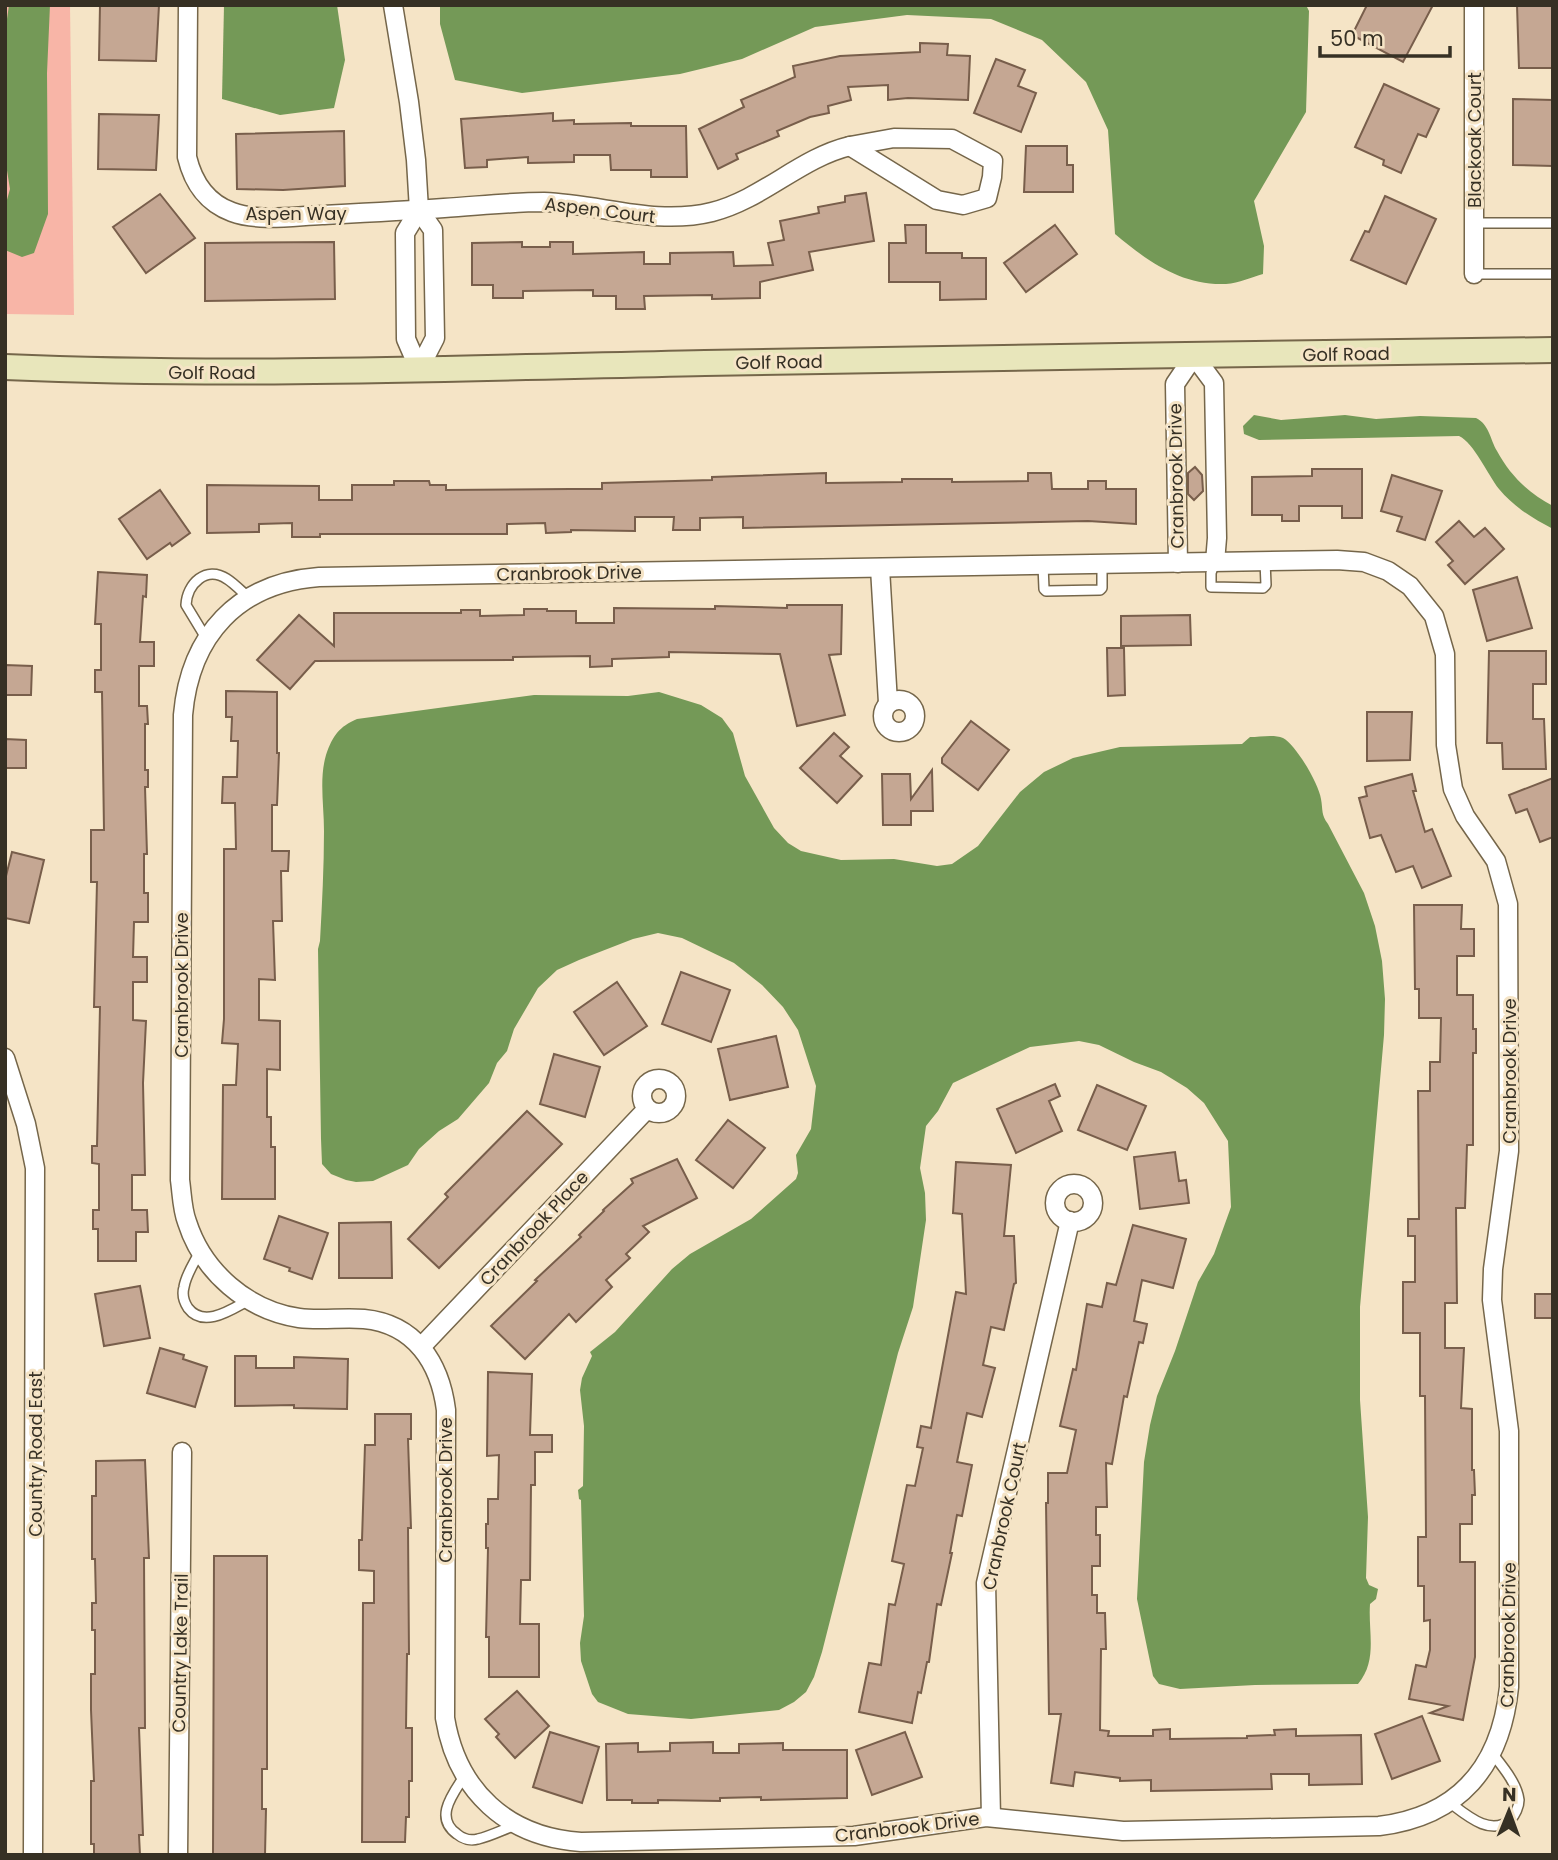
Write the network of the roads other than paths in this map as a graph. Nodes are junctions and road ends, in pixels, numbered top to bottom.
1 (188, 5) edge
2 (393, 5) edge
3 (1474, 5) edge
4 (849, 146) junction
5 (419, 210) junction
6 (1474, 223) junction
7 (1553, 223) edge
8 (1474, 274) joint
9 (1553, 274) edge
10 (1553, 350) edge
11 (1194, 356) junction
12 (5, 367) edge
13 (419, 369) junction
14 (1265, 561) junction
15 (1178, 562) junction
16 (1215, 562) junction
17 (1102, 564) junction
18 (1043, 565) junction
19 (880, 568) junction
20 (249, 597) junction
21 (206, 638) junction
22 (888, 703) dead end
23 (5, 1058) edge
24 (647, 1109) dead end
25 (1070, 1221) dead end
26 (200, 1251) junction
27 (249, 1300) junction
28 (421, 1347) junction
29 (182, 1452) dead end
30 (1492, 1753) junction
31 (465, 1775) junction
32 (1449, 1802) junction
33 (991, 1817) junction
34 (516, 1825) junction
35 (33, 1855) edge
36 (178, 1855) edge

1 - 5 street, Aspen Way
2 - 5 street
3 - 6 street, Blackoak Court
4 - 4 street, Aspen Court
4 - 5 street, Aspen Court
5 - 13 street
5 - 13 street
6 - 7 lane
6 - 8 street, Blackoak Court
8 - 9 lane
10 - 11 street, Golf Road
11 - 13 street, Golf Road
11 - 15 street, Cranbrook Drive
11 - 16 street
12 - 13 street, Golf Road
14 - 16 street, Cranbrook Drive
14 - 16 lane
14 - 30 street, Cranbrook Drive
15 - 16 street, Cranbrook Drive
15 - 17 street, Cranbrook Drive
17 - 18 street, Cranbrook Drive
17 - 18 lane
18 - 19 street, Cranbrook Drive
19 - 20 street, Cranbrook Drive
19 - 22 street
20 - 21 street, Cranbrook Drive
20 - 21 lane
21 - 26 street, Cranbrook Drive
23 - 35 street, Country Road East
24 - 28 street, Cranbrook Place
25 - 33 street, Cranbrook Court
26 - 27 street, Cranbrook Drive
26 - 27 lane
27 - 28 street, Cranbrook Drive
28 - 31 street, Cranbrook Drive
29 - 36 street, Country Lake Trail
30 - 32 street, Cranbrook Drive
30 - 32 lane
31 - 34 street, Cranbrook Drive
31 - 34 lane
32 - 33 street, Cranbrook Drive
33 - 34 street, Cranbrook Drive

